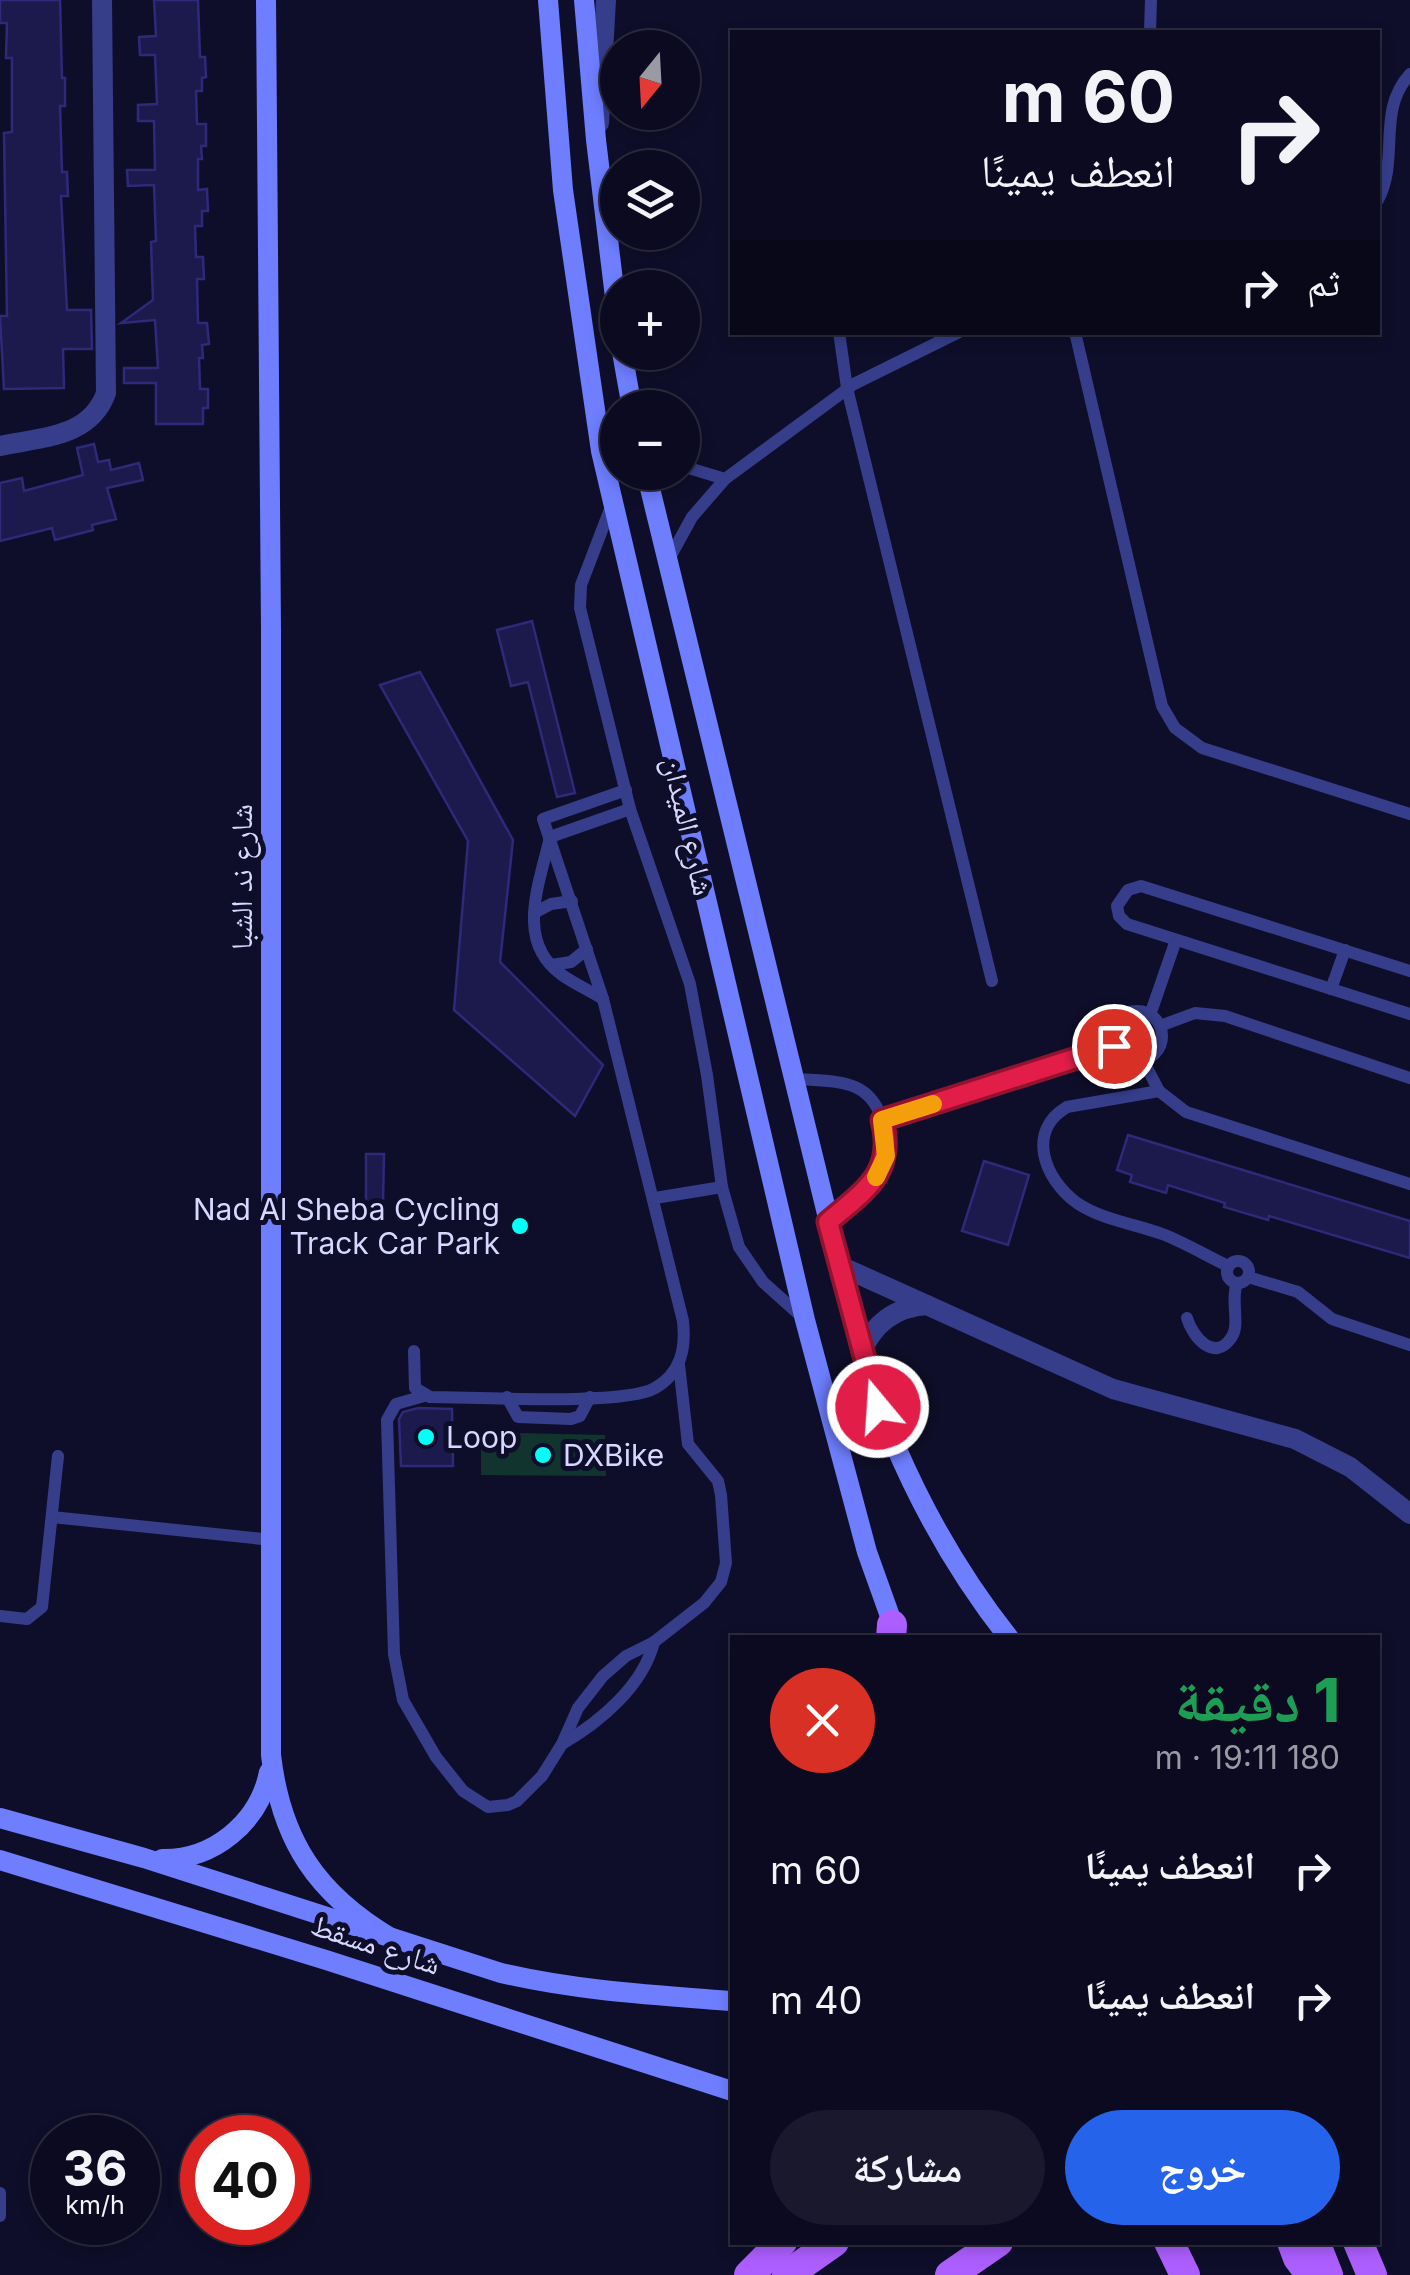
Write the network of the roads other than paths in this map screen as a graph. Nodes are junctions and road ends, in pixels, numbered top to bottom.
1 (102, 0) edge
2 (266, 0) edge
3 (548, 0) edge
4 (584, 0) edge
5 (606, 0) edge
6 (1152, 0) edge
7 (1150, 30) edge
8 (1410, 74) edge
9 (596, 140) junction
10 (1380, 194) edge
11 (612, 270) edge
12 (839, 335) edge
13 (952, 335) edge
14 (1076, 335) edge
15 (847, 388) junction
16 (0, 446) edge
17 (700, 471) edge
18 (725, 479) junction
19 (650, 490) edge
20 (613, 502) junction
21 (668, 562) junction
22 (626, 790) junction
23 (630, 809) junction
24 (1410, 814) edge
25 (550, 836) junction
26 (572, 901) junction
27 (534, 914) junction
28 (1176, 940) junction
29 (587, 949) junction
30 (1345, 950) junction
31 (551, 966) junction
32 (1410, 970) edge
33 (992, 981) dead end
34 (1331, 989) junction
35 (604, 999) junction
36 (1410, 1014) edge
37 (1155, 1020) junction
38 (1114, 1046) junction
39 (1143, 1060) junction
40 (1410, 1078) edge
41 (797, 1079) junction
42 (1159, 1092) junction
43 (882, 1120) junction
44 (1410, 1184) edge
45 (722, 1187) junction
46 (655, 1198) junction
47 (828, 1222) junction
48 (838, 1265) junction
49 (1242, 1280) junction
50 (929, 1305) junction
51 (1187, 1318) dead end
52 (806, 1320) junction
53 (1410, 1346) edge
54 (414, 1351) dead end
55 (861, 1353) junction
56 (679, 1365) junction
57 (424, 1396) junction
58 (590, 1397) junction
59 (506, 1398) junction
60 (58, 1456) dead end
61 (1410, 1514) edge
62 (52, 1517) junction
63 (272, 1540) junction
64 (0, 1616) edge
65 (894, 1633) edge
66 (1007, 1635) edge
67 (654, 1642) junction
68 (562, 1744) junction
69 (271, 1755) junction
70 (0, 1818) edge
71 (144, 1858) junction
72 (0, 1860) edge
73 (390, 1938) junction
74 (730, 2000) edge
75 (726, 2086) edge
76 (0, 2193) edge
77 (0, 2216) edge
78 (823, 2245) edge
79 (994, 2245) edge
80 (1170, 2245) edge
81 (1193, 2245) edge
82 (1293, 2245) edge
83 (1316, 2245) edge
84 (1359, 2245) edge
85 (770, 2259) edge
86 (950, 2275) edge
87 (1185, 2275) edge
88 (1205, 2275) edge
89 (1311, 2275) edge
90 (1328, 2275) edge
91 (1372, 2275) edge

1 - 16 street
2 - 63 street, شارع ند الشبا
3 - 20 street, شارع الميدان
4 - 9 street
5 - 9 street
6 - 7 lane
8 - 10 lane
9 - 11 street
12 - 15 lane
13 - 15 lane
14 - 24 lane
15 - 18 lane
15 - 33 lane
17 - 18 lane
18 - 21 lane
19 - 21 street, شارع الميدان
20 - 22 lane
20 - 52 street, شارع الميدان
21 - 41 street, شارع الميدان
22 - 23 lane
22 - 25 lane
23 - 25 lane
23 - 45 lane
25 - 26 lane
25 - 27 lane
26 - 27 lane
26 - 29 lane
27 - 31 lane
28 - 30 lane
28 - 34 lane
28 - 37 lane
29 - 31 lane
29 - 35 lane
30 - 32 lane
30 - 34 lane
31 - 35 lane
34 - 36 lane
35 - 46 lane
37 - 38 lane
37 - 39 lane
37 - 40 lane
38 - 39 lane
38 - 43 lane
39 - 42 lane
41 - 43 lane
41 - 47 street, شارع الميدان
42 - 44 lane
42 - 49 lane
43 - 47 lane
45 - 46 lane
45 - 52 lane
46 - 56 lane
47 - 48 street, شارع الميدان
48 - 50 street
48 - 55 street, شارع الميدان
49 - 51 lane
49 - 53 lane
50 - 55 street
50 - 61 street
52 - 65 street, شارع الميدان
54 - 57 lane
55 - 66 street, شارع الميدان
56 - 58 lane
56 - 67 lane
57 - 59 lane
57 - 68 lane
58 - 59 lane
58 - 59 lane
60 - 62 lane
62 - 63 lane
62 - 64 lane
63 - 69 street, شارع ند الشبا
67 - 68 lane
67 - 68 lane
69 - 71 street, شارع ند الشبا
69 - 73 street, شارع ند الشبا
70 - 71 street, شارع مسقط
71 - 73 street, شارع مسقط
72 - 75 street, شارع مسقط
73 - 74 street, شارع مسقط
76 - 77 lane
78 - 85 main road
79 - 86 main road
80 - 87 main road
81 - 88 main road
82 - 89 main road
83 - 90 main road
84 - 91 main road

